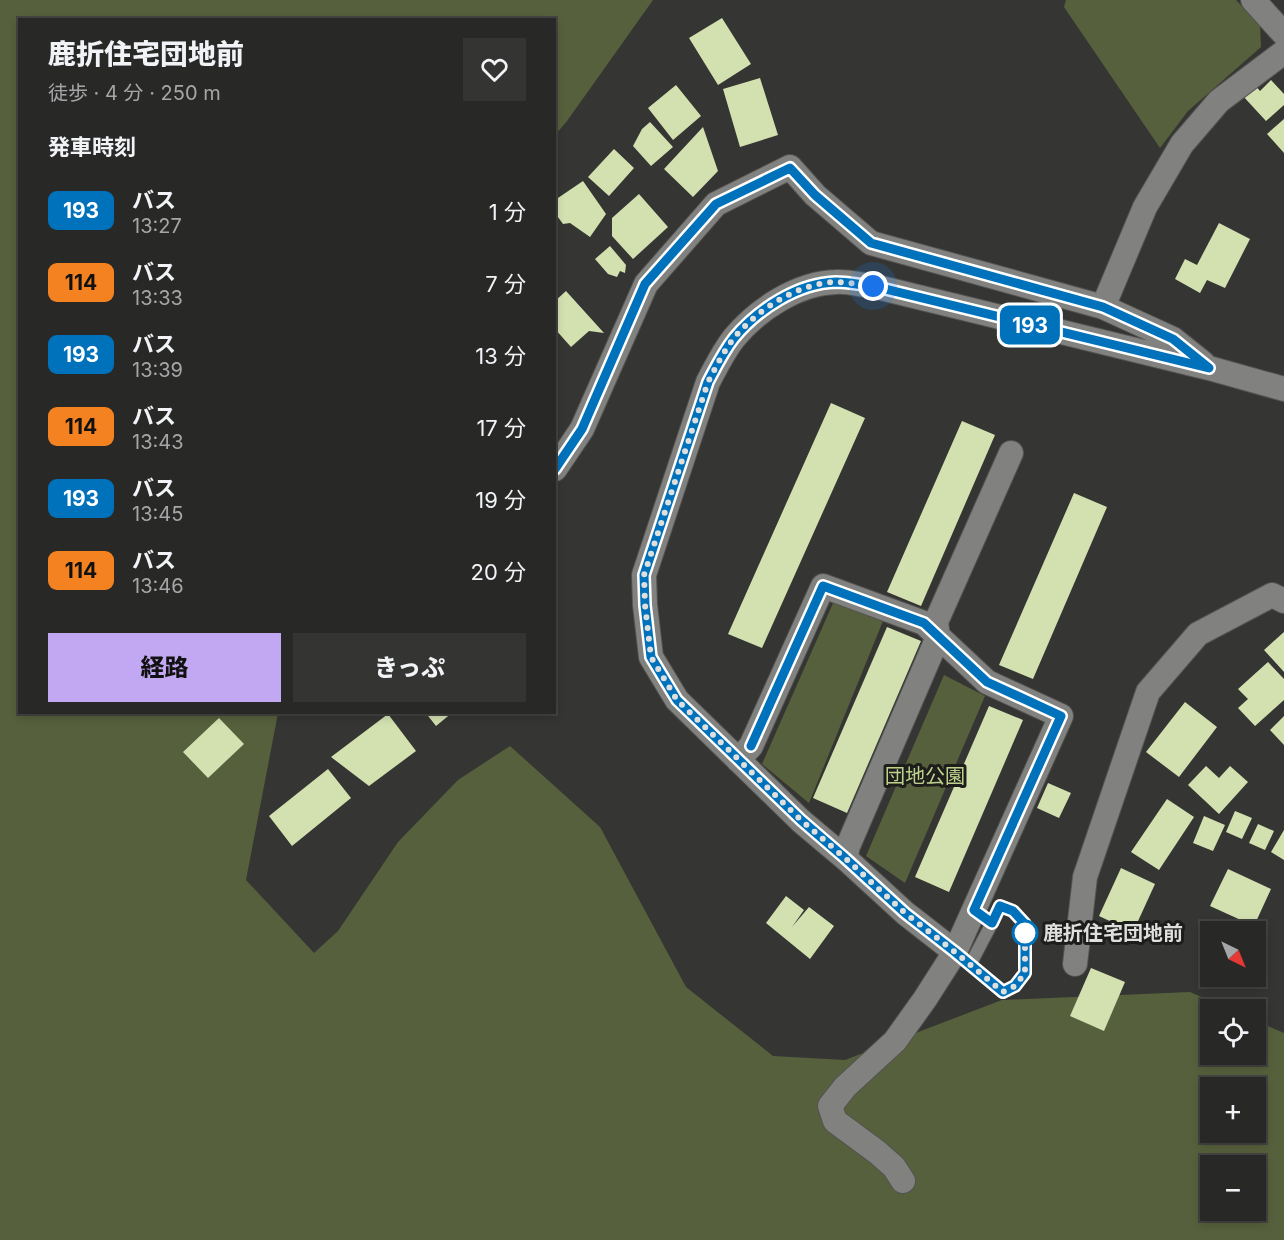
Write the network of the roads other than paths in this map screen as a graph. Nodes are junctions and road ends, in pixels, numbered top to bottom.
1 (1253, 0) edge
2 (1284, 34) edge
3 (1284, 52) edge
4 (1103, 307) junction
5 (1209, 368) junction
6 (1284, 389) edge
7 (1011, 453) dead end
8 (556, 468) edge
9 (1284, 601) edge
10 (938, 637) junction
11 (738, 760) junction
12 (845, 858) junction
13 (983, 916) junction
14 (963, 958) junction
15 (1075, 964) dead end
16 (903, 1180) dead end

1 - 2 street
3 - 4 street
4 - 5 street
4 - 8 street
5 - 6 street
5 - 11 street
7 - 10 street
9 - 15 street
10 - 11 street
10 - 12 street
10 - 13 street
11 - 12 street
12 - 14 street
13 - 14 street
13 - 14 lane
14 - 16 street

